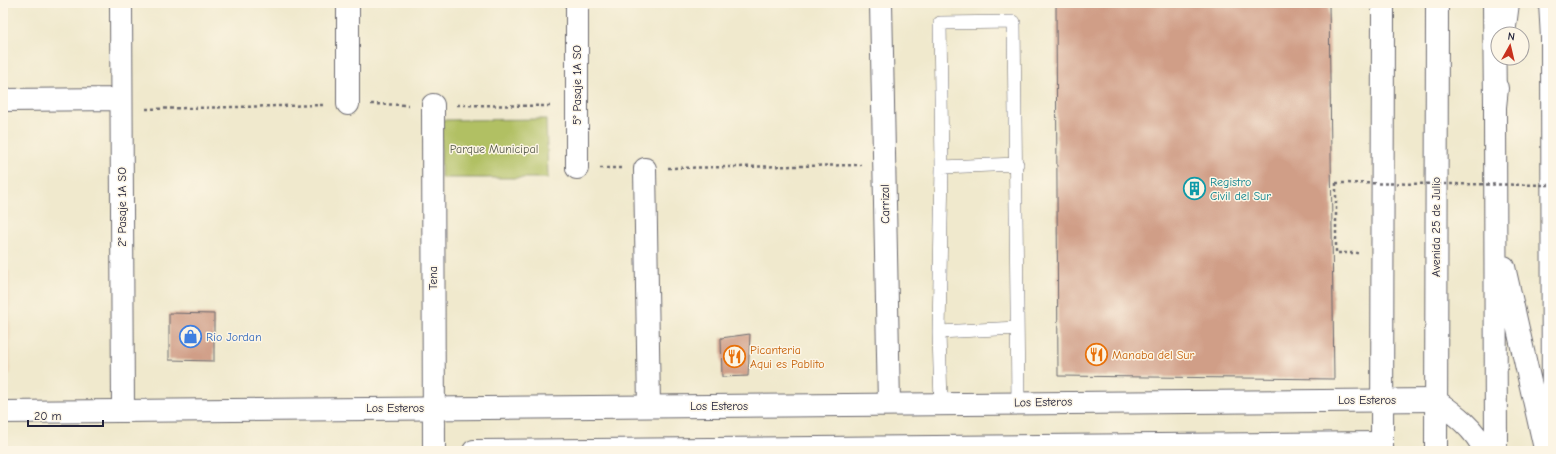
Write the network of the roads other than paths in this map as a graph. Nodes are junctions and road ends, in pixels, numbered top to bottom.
1 (121, 3) edge
2 (348, 3) edge
3 (577, 3) edge
4 (881, 3) edge
5 (1383, 3) edge
6 (1421, 3) edge
7 (1436, 3) edge
8 (1494, 3) edge
9 (1508, 3) edge
10 (1550, 3) edge
11 (1505, 26) edge
12 (1552, 38) edge
13 (1500, 66) edge
14 (1436, 82) junction
15 (121, 99) junction
16 (3, 100) edge
17 (348, 104) dead end
18 (433, 105) dead end
19 (1495, 107) junction
20 (1016, 164) junction
21 (942, 167) junction
22 (577, 168) road end
23 (645, 169) road end
24 (1495, 225) junction
25 (1017, 328) junction
26 (1553, 329) edge
27 (939, 332) junction
28 (1382, 400) junction
29 (1018, 402) junction
30 (889, 404) junction
31 (941, 404) junction
32 (1435, 405) junction
33 (649, 406) junction
34 (434, 408) junction
35 (123, 410) junction
36 (3, 412) edge
37 (1382, 447) edge
38 (1114, 448) edge
39 (921, 449) edge
40 (434, 451) edge
41 (474, 451) edge
42 (1422, 451) edge
43 (1436, 451) edge
44 (1485, 451) edge
45 (1496, 451) edge
46 (1545, 451) edge
47 (1553, 451) edge

1 - 15 main road, 2° Pasaje 1A SO
2 - 17 main road
3 - 22 main road, 5° Pasaje 1A SO
4 - 30 main road, Carrizal
5 - 28 main road
6 - 14 main road
7 - 14 main road, Avenida 25 de Julio
8 - 19 main road
9 - 11 main road
10 - 12 main road
12 - 26 main road
13 - 19 main road
14 - 32 main road, Avenida 25 de Julio
15 - 16 main road
15 - 35 main road, 2° Pasaje 1A SO
18 - 34 main road, Tena
19 - 24 main road
20 - 21 lane
20 - 21 lane
20 - 25 lane
21 - 27 lane
23 - 33 main road
24 - 45 main road
24 - 46 main road
25 - 27 lane
25 - 29 lane
26 - 47 main road
27 - 31 lane
28 - 29 main road, Los Esteros
28 - 32 main road, Los Esteros
28 - 37 main road
29 - 31 main road, Los Esteros
30 - 31 main road, Los Esteros
30 - 33 main road, Los Esteros
32 - 42 main road
32 - 43 main road, Avenida 25 de Julio
32 - 44 main road
33 - 34 main road, Los Esteros
34 - 35 main road, Los Esteros
34 - 40 main road, Tena
35 - 36 main road, Los Esteros
37 - 38 main road
38 - 39 main road
39 - 41 main road

